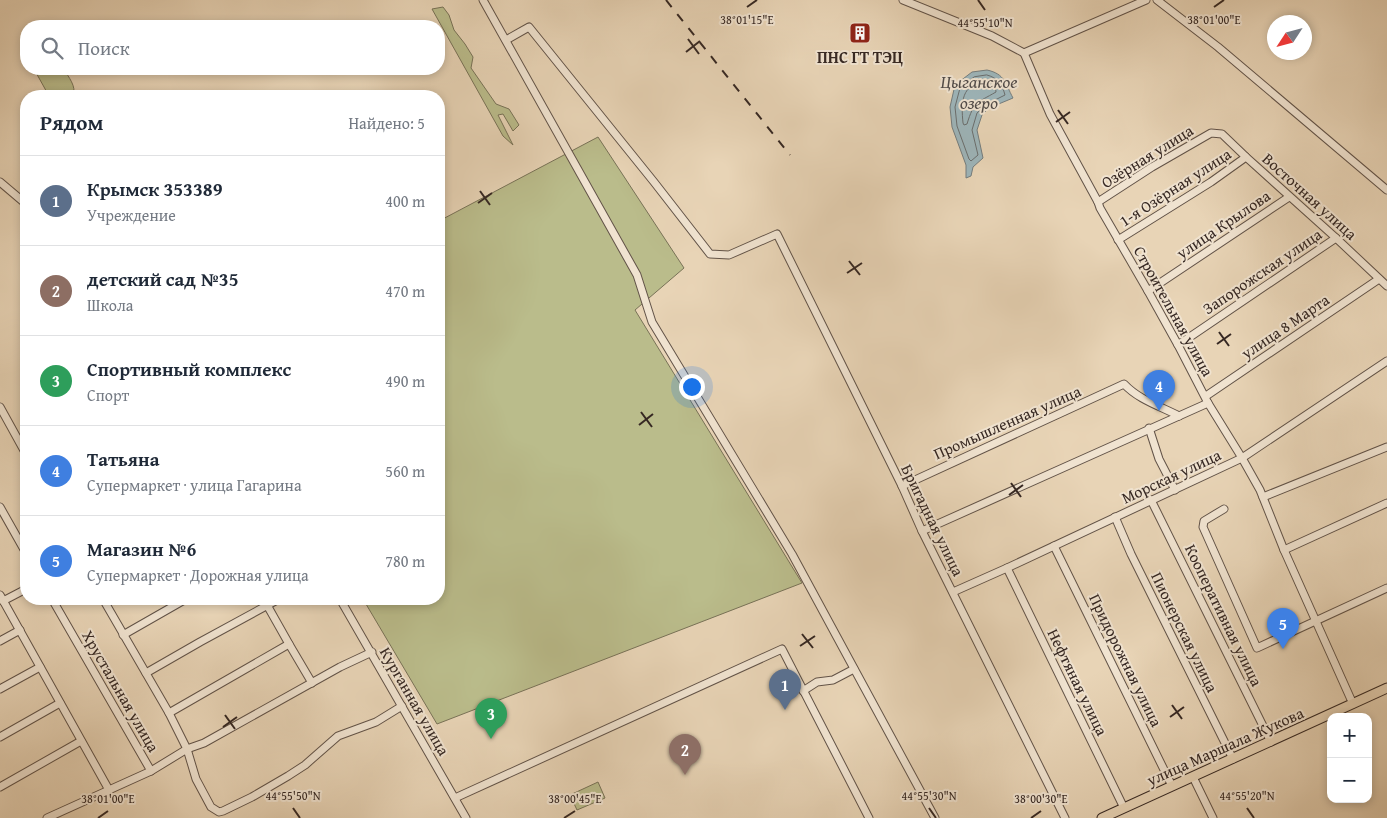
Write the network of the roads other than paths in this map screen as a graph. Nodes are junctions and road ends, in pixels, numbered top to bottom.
1 (483, 0) edge
2 (903, 0) edge
3 (1146, 0) edge
4 (1157, 0) edge
5 (506, 40) junction
6 (1024, 53) junction
7 (1212, 133) joint
8 (1246, 157) junction
9 (0, 182) edge
10 (1387, 190) edge
11 (1289, 197) junction
12 (20, 199) edge
13 (1098, 202) junction
14 (1336, 238) junction
15 (1118, 240) junction
16 (1379, 278) junction
17 (1387, 286) edge
18 (1148, 291) junction
19 (1178, 345) junction
20 (1386, 363) edge
21 (1207, 400) junction
22 (0, 407) edge
23 (1179, 416) junction
24 (1149, 428) junction
25 (20, 443) edge
26 (1387, 447) edge
27 (1242, 458) junction
28 (902, 486) junction
29 (1175, 490) junction
30 (1263, 497) junction
31 (1151, 500) junction
32 (1387, 503) edge
33 (0, 507) edge
34 (1224, 509) dead end
35 (1115, 517) junction
36 (922, 531) junction
37 (20, 542) edge
38 (1054, 546) junction
39 (1284, 550) junction
40 (1007, 568) junction
41 (1387, 588) edge
42 (20, 591) edge
43 (953, 592) junction
44 (2, 598) edge
45 (55, 605) edge
46 (106, 605) edge
47 (176, 605) edge
48 (267, 605) joint
49 (344, 605) edge
50 (1316, 621) junction
51 (20, 630) junction
52 (123, 635) junction
53 (0, 642) edge
54 (289, 644) junction
55 (372, 652) junction
56 (40, 667) junction
57 (854, 669) junction
58 (146, 674) junction
59 (312, 683) junction
60 (1387, 688) edge
61 (0, 689) edge
62 (803, 691) junction
63 (60, 703) junction
64 (1353, 704) junction
65 (402, 706) junction
66 (169, 713) junction
67 (0, 737) edge
68 (81, 741) junction
69 (1271, 742) junction
70 (187, 749) junction
71 (1233, 758) junction
72 (151, 771) junction
73 (1193, 776) junction
74 (1172, 786) junction
75 (0, 787) edge
76 (109, 790) junction
77 (455, 798) junction
78 (1124, 808) junction
79 (47, 818) edge
80 (466, 818) edge
81 (869, 818) edge
82 (935, 818) edge
83 (1065, 818) edge
84 (1102, 818) edge
85 (1213, 818) edge

1 - 5 street
2 - 6 street
3 - 6 street
4 - 10 street
5 - 28 street, Бригадная улица
5 - 57 street
6 - 13 street, Строительная улица
7 - 8 street, Восточная улица
7 - 13 street, Озёрная улица
8 - 11 street, Восточная улица
8 - 15 street, 1-я Озёрная улица
9 - 12 street
11 - 14 street, Восточная улица
11 - 18 street, улица Крылова
13 - 15 street, Строительная улица
14 - 16 street, Восточная улица
14 - 19 street, Запорожская улица
15 - 18 street, Строительная улица
16 - 17 street, Восточная улица
16 - 21 street, улица 8 Марта
18 - 19 street, Строительная улица
19 - 21 street, Строительная улица
20 - 27 street, Морская улица
21 - 23 street, улица 8 Марта
21 - 27 street, Строительная улица
22 - 25 street
23 - 24 street, улица 8 Марта
23 - 28 street, Промышленная улица
24 - 29 street
24 - 36 street, улица 8 Марта
26 - 30 street
27 - 29 street, Морская улица
27 - 30 street, Строительная улица
28 - 36 street, Бригадная улица
29 - 31 street, Морская улица
30 - 39 street, Строительная улица
31 - 35 street, Морская улица
31 - 69 street, Кооперативная улица
32 - 39 street
33 - 37 street
34 - 50 street
35 - 38 street, Морская улица
35 - 71 street, Пионерская улица
36 - 43 street, Бригадная улица
38 - 40 street, Морская улица
38 - 74 street, Придорожная улица
39 - 50 street, Строительная улица
40 - 43 street, Морская улица
40 - 78 street, Нефтяная улица
41 - 50 street
42 - 44 street
43 - 83 street, Бригадная улица
44 - 51 street
45 - 72 street, Хрустальная улица
46 - 52 street
47 - 52 street
48 - 54 street
48 - 58 street
49 - 55 street, Курганная улица
50 - 64 street, Строительная улица
51 - 53 street
51 - 56 street
52 - 58 street
54 - 59 street
54 - 66 street
55 - 59 street
55 - 65 street, Курганная улица
56 - 61 street
56 - 63 street
57 - 62 street
57 - 82 street
58 - 66 street
59 - 70 street
60 - 64 main road, улица Маршала Жукова
62 - 77 street
62 - 81 street
63 - 67 street
63 - 68 street
64 - 69 main road, улица Маршала Жукова
65 - 70 street
65 - 77 street, Курганная улица
66 - 70 street
68 - 75 street
68 - 76 street
69 - 71 main road, улица Маршала Жукова
70 - 72 street
71 - 73 main road, улица Маршала Жукова
72 - 76 street
73 - 74 main road, улица Маршала Жукова
73 - 85 street
74 - 78 main road, улица Маршала Жукова
76 - 79 street
77 - 80 street, Курганная улица
78 - 84 main road, улица Маршала Жукова

